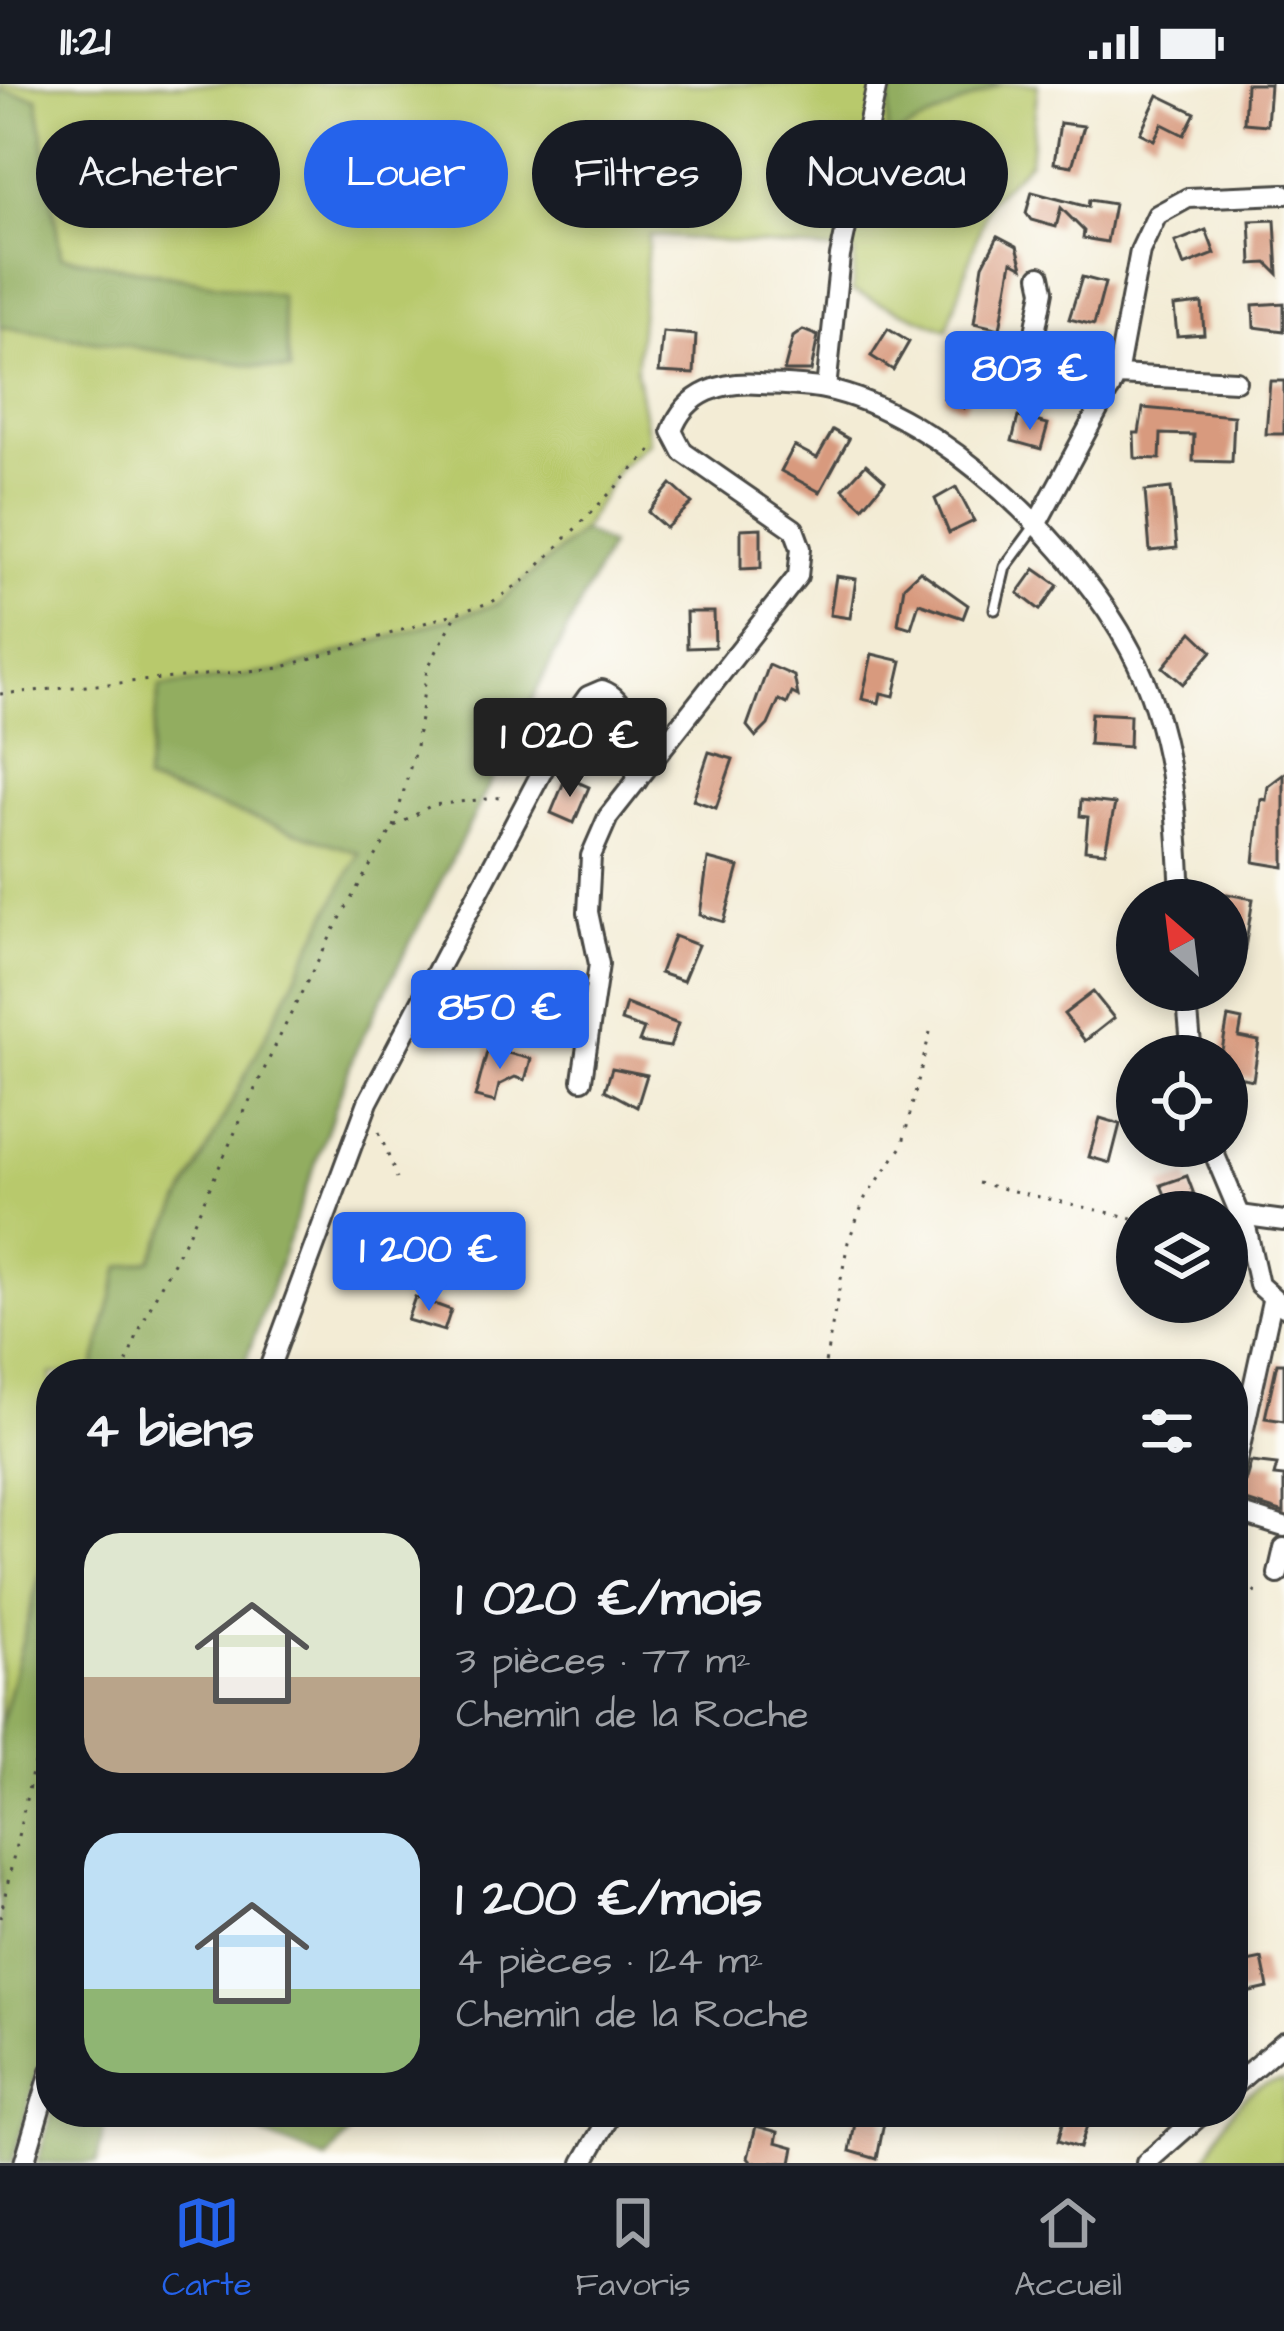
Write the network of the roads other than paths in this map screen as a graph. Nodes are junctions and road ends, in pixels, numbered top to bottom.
1 (877, 84) edge
2 (1284, 194) edge
3 (1040, 276) dead end
4 (1236, 381) dead end
5 (1113, 382) junction
6 (826, 389) junction
7 (1036, 525) junction
8 (995, 609) dead end
9 (637, 781) junction
10 (1180, 879) edge
11 (582, 1080) dead end
12 (1248, 1216) edge
13 (1284, 1222) edge
14 (1248, 1250) edge
15 (1278, 1304) edge
16 (273, 1359) edge
17 (1248, 1421) edge
18 (1248, 1516) edge
19 (1284, 1527) edge
20 (1284, 1548) edge
21 (1281, 1576) edge
22 (1284, 2042) edge
23 (1248, 2073) edge
24 (36, 2122) edge
25 (603, 2127) edge
26 (1187, 2127) edge
27 (24, 2163) edge
28 (583, 2163) edge
29 (1145, 2163) edge

1 - 6 street
2 - 5 street
3 - 5 street
4 - 5 street
5 - 7 street
6 - 7 street
6 - 9 street
7 - 8 lane
7 - 10 street
9 - 11 street
9 - 16 street
12 - 13 street
14 - 15 street
15 - 17 street
18 - 19 street
20 - 21 street
22 - 23 street
24 - 27 street
25 - 28 street
26 - 29 street

